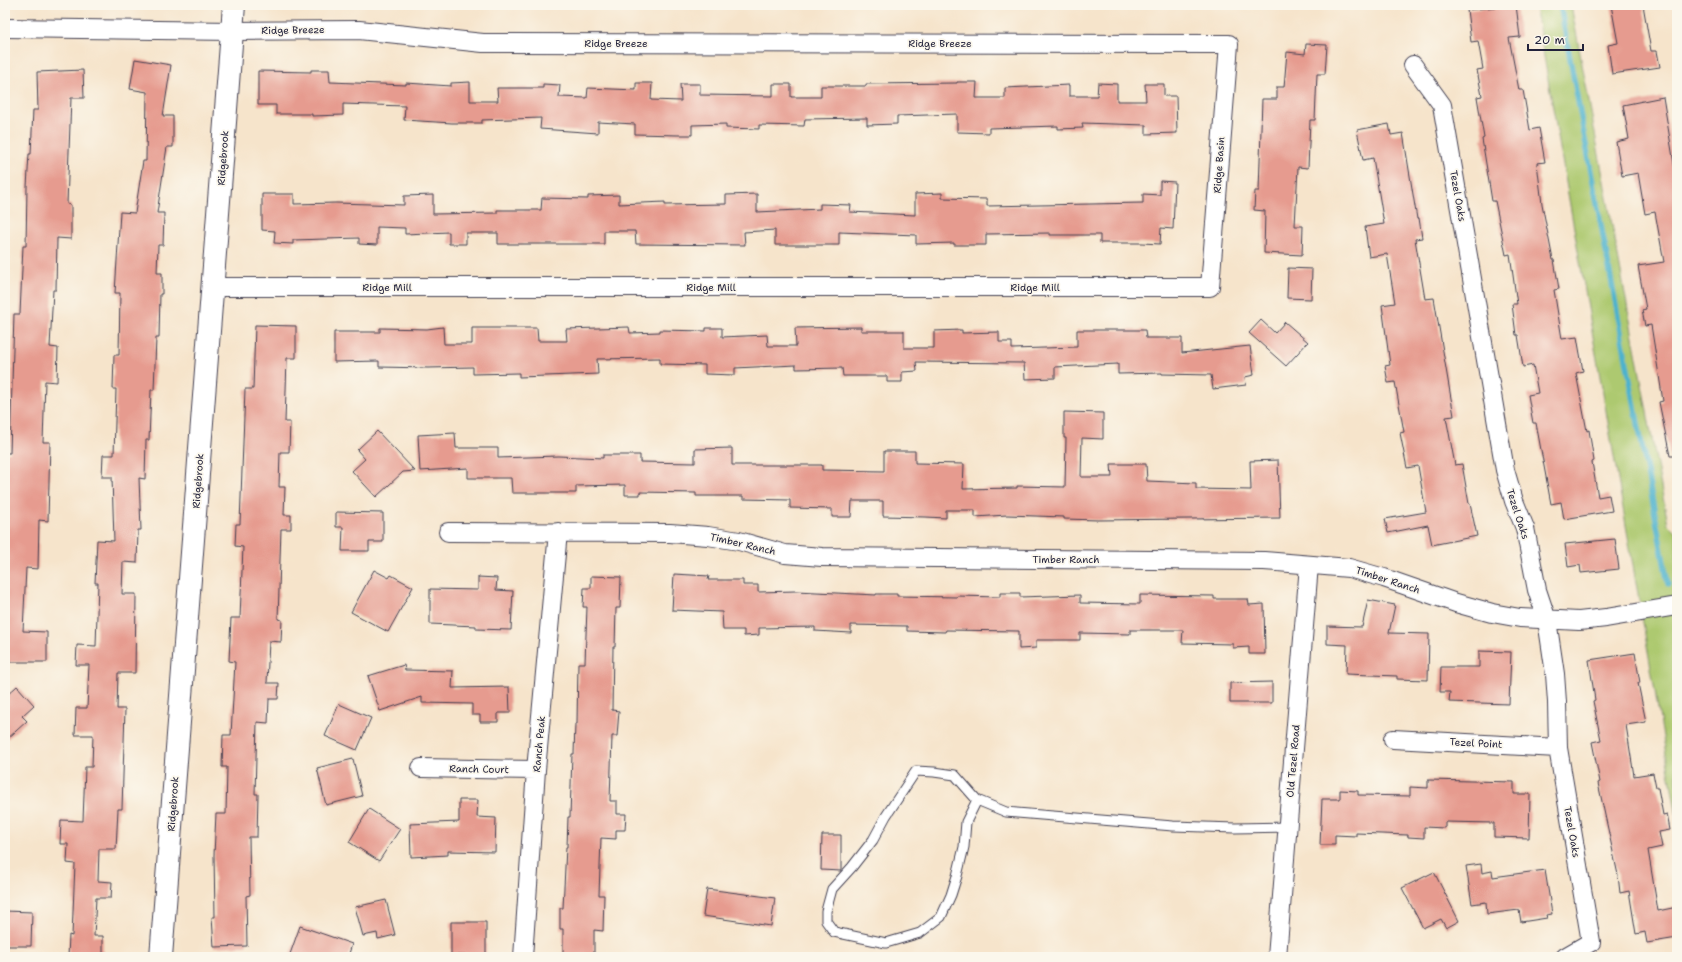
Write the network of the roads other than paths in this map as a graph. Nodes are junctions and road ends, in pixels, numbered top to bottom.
1 (234, 5) edge
2 (5, 28) edge
3 (233, 31) junction
4 (1228, 44) joint
5 (1413, 65) dead end
6 (213, 287) junction
7 (1210, 287) joint
8 (448, 532) dead end
9 (558, 532) junction
10 (1309, 565) junction
11 (1677, 606) edge
12 (1547, 620) junction
13 (1393, 739) dead end
14 (1558, 748) junction
15 (421, 768) dead end
16 (536, 770) junction
17 (977, 800) junction
18 (1288, 827) junction
19 (161, 957) edge
20 (523, 957) edge
21 (1277, 957) edge
22 (1565, 957) edge

1 - 3 street, Ridgebrook
2 - 3 street, Ridge Breeze
3 - 4 street, Ridge Breeze
3 - 6 street, Ridgebrook
4 - 7 street, Ridge Basin
5 - 12 street, Tezel Oaks
6 - 7 street, Ridge Mill
6 - 19 street, Ridgebrook
8 - 9 street, Timber Ranch
9 - 10 street, Timber Ranch
9 - 16 street, Ranch Peak
10 - 12 street, Timber Ranch
10 - 18 street, Old Tezel Road
11 - 12 street, Timber Ranch
12 - 14 street, Tezel Oaks
13 - 14 street, Tezel Point
14 - 22 street, Tezel Oaks
15 - 16 street, Ranch Court
16 - 20 street, Ranch Peak
17 - 17 lane
17 - 18 lane
18 - 21 street, Old Tezel Road

